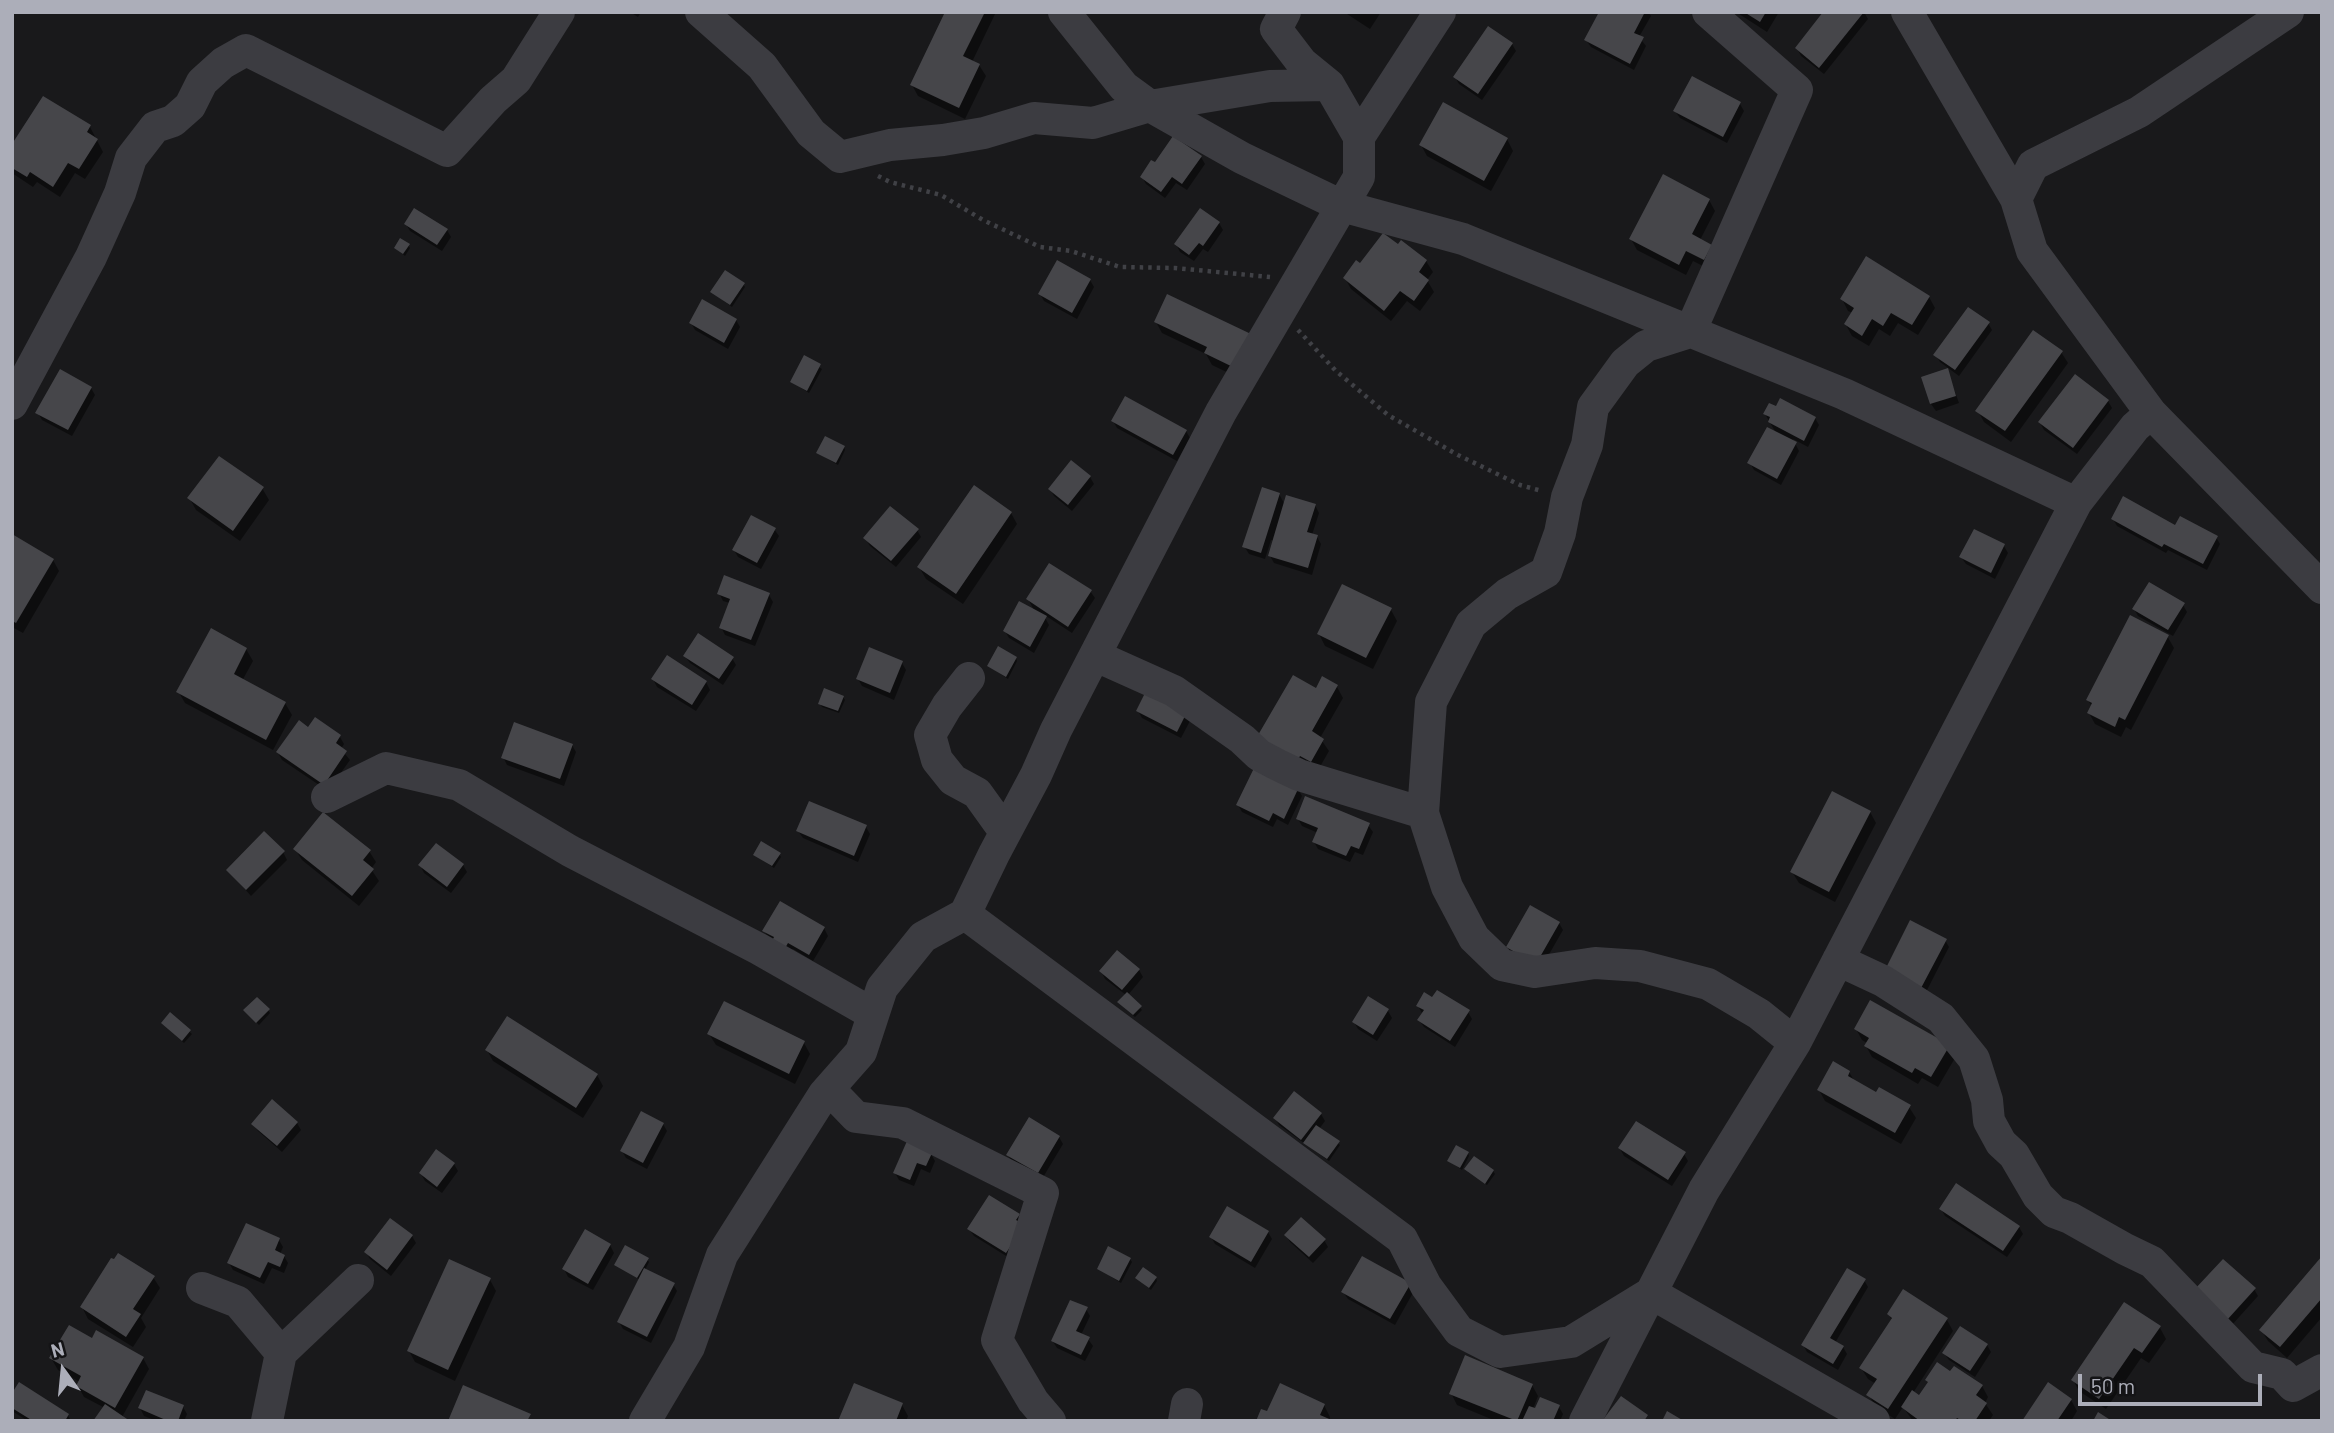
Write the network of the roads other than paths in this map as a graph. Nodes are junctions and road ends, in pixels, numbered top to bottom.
1 (559, 12) edge
2 (701, 12) edge
3 (1064, 12) edge
4 (1285, 12) edge
5 (1440, 12) edge
6 (1708, 12) edge
7 (1907, 12) edge
8 (2288, 12) edge
9 (1329, 85) junction
10 (1150, 106) junction
11 (1359, 137) junction
12 (2015, 199) junction
13 (1342, 206) junction
14 (1690, 331) junction
15 (12, 404) edge
16 (2151, 413) junction
17 (2077, 503) junction
18 (2322, 588) edge
19 (1096, 656) junction
20 (969, 678) dead end
21 (327, 797) dead end
22 (1423, 813) junction
23 (1005, 832) junction
24 (965, 914) junction
25 (1838, 960) junction
26 (873, 1014) junction
27 (1795, 1043) junction
28 (829, 1089) junction
29 (358, 1280) dead end
30 (202, 1288) dead end
31 (1651, 1293) junction
32 (281, 1353) junction
33 (2322, 1370) edge
34 (267, 1421) edge
35 (645, 1421) edge
36 (1050, 1421) edge
37 (1585, 1421) edge
38 (1874, 1421) edge

1 - 15 street
2 - 10 street
3 - 10 street
4 - 9 street
5 - 11 street
6 - 14 street
7 - 12 street
8 - 12 street
9 - 10 street
9 - 11 street
10 - 13 street
11 - 13 street
12 - 16 street
13 - 14 street
13 - 19 street
14 - 17 street
14 - 22 street
16 - 17 street
16 - 18 street
17 - 25 street
19 - 22 street
19 - 23 street
20 - 23 street
21 - 26 street
22 - 27 street
23 - 24 street
24 - 26 street
24 - 31 street
25 - 27 street
25 - 33 street
26 - 28 street
27 - 31 street
28 - 35 street
28 - 36 street
29 - 32 street
30 - 32 street
31 - 37 street
31 - 38 street
32 - 34 street

